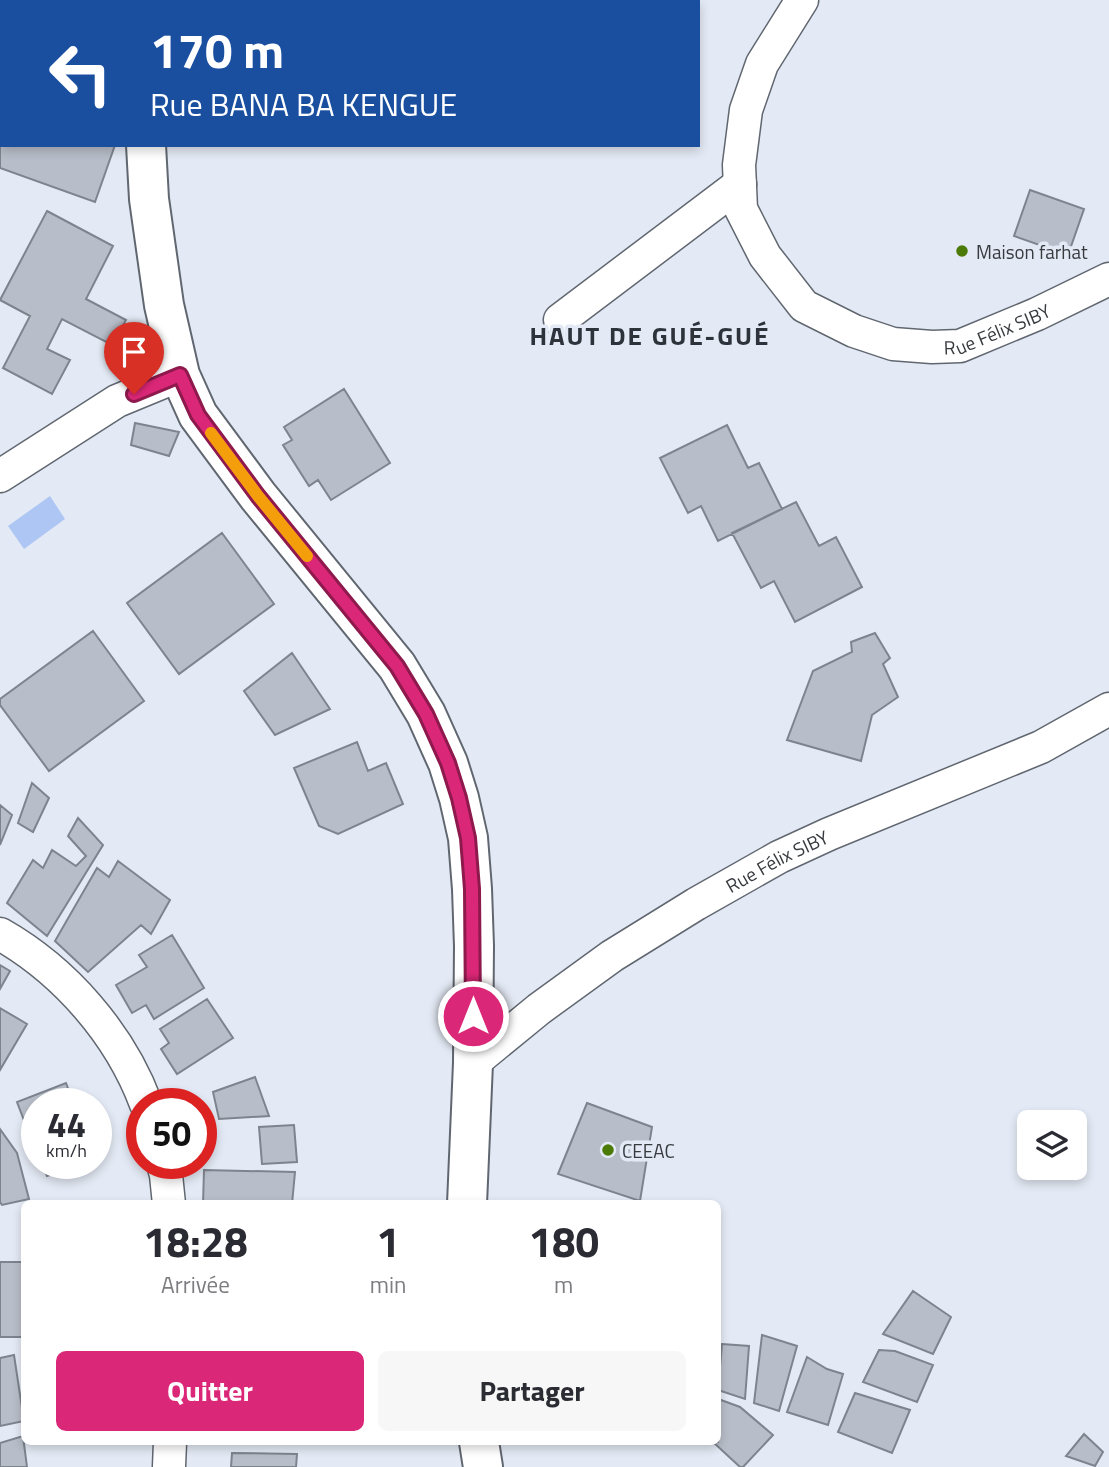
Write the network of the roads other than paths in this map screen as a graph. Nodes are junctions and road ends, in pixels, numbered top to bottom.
1 (802, 0) edge
2 (146, 147) edge
3 (740, 184) junction
4 (1109, 279) edge
5 (560, 320) dead end
6 (180, 375) junction
7 (0, 476) edge
8 (1109, 709) edge
9 (0, 934) edge
10 (473, 1063) junction
11 (140, 1088) edge
12 (166, 1179) edge
13 (169, 1200) edge
14 (467, 1200) edge
15 (170, 1445) edge
16 (480, 1445) edge
17 (169, 1467) edge
18 (483, 1467) edge

1 - 3 street, Rue Félix SIBY
2 - 6 main road
3 - 4 street, Rue Félix SIBY
3 - 5 street
6 - 7 street
6 - 10 main road
8 - 10 street, Rue Félix SIBY
9 - 11 street
10 - 14 main road
12 - 13 street
15 - 17 street
16 - 18 main road

